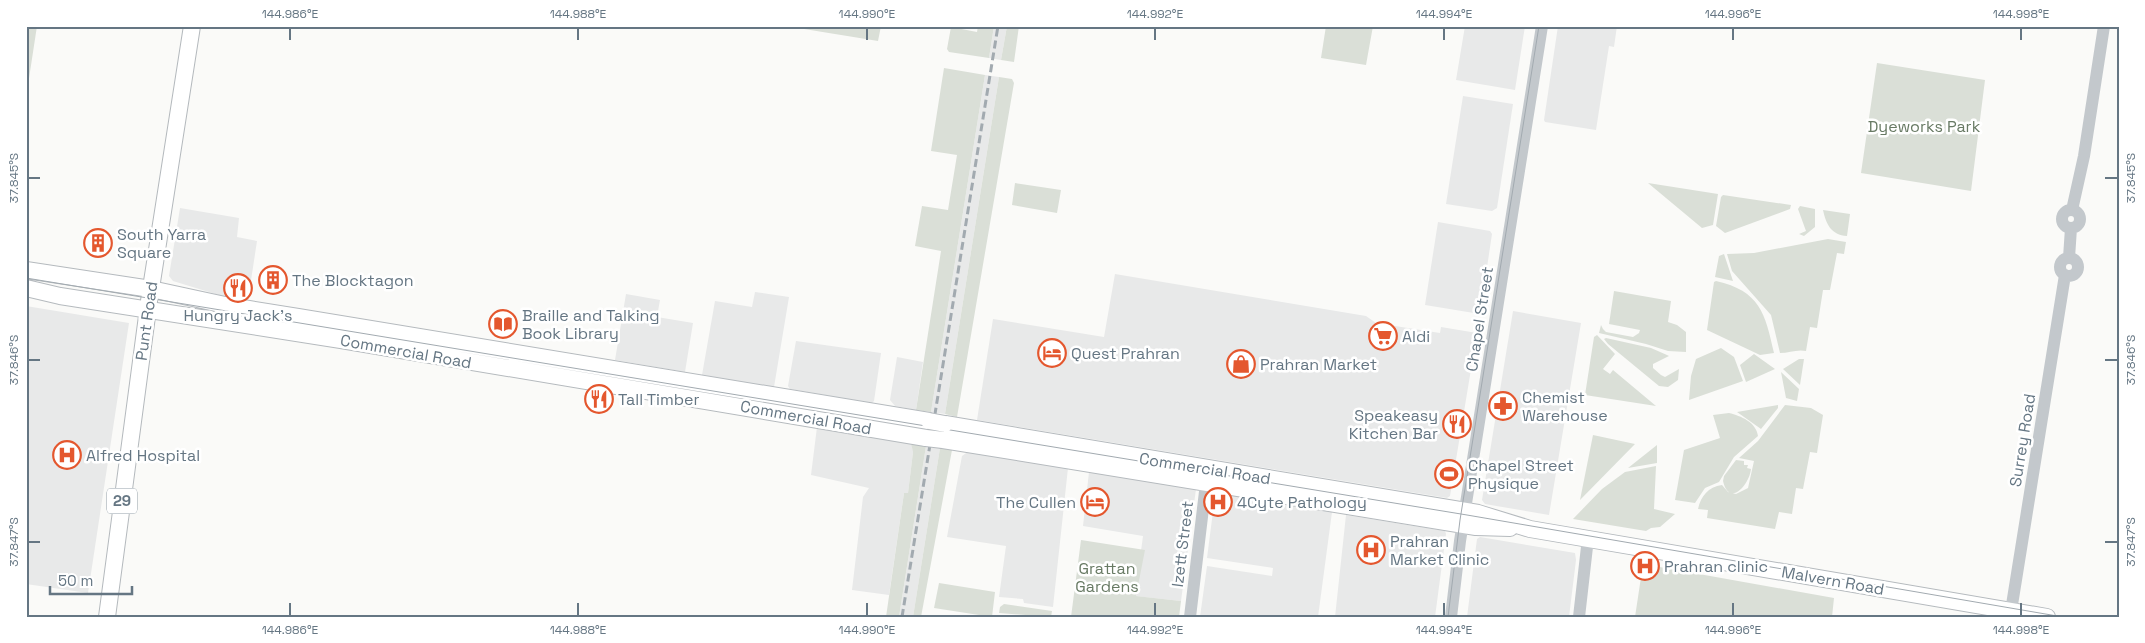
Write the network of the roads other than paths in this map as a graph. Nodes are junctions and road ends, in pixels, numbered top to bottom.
1 (192, 26) edge
2 (1542, 26) edge
3 (2104, 26) edge
4 (26, 270) edge
5 (26, 288) edge
6 (151, 289) junction
7 (147, 310) junction
8 (936, 431) junction
9 (1207, 479) junction
10 (1464, 518) junction
11 (1530, 529) joint
12 (1588, 538) junction
13 (2011, 611) junction
14 (107, 617) edge
15 (1190, 617) edge
16 (1451, 617) edge
17 (1579, 617) edge
18 (2046, 617) edge

1 - 6 main road, Punt Road / 29
2 - 10 street, Chapel Street
3 - 13 street, Surrey Road
4 - 6 main road, Commercial Road
5 - 7 main road, Commercial Road
6 - 7 main road, Punt Road / 29
6 - 8 main road, Commercial Road
7 - 8 main road, Commercial Road
7 - 14 main road, Punt Road / 29
8 - 9 main road, Commercial Road
8 - 10 main road, Commercial Road
9 - 10 main road, Commercial Road
9 - 15 street, Izett Street
10 - 11 main road, Commercial Road
10 - 16 street, Chapel Street
11 - 12 main road, Malvern Road
12 - 13 main road, Malvern Road
12 - 17 street
13 - 18 main road, Malvern Road

